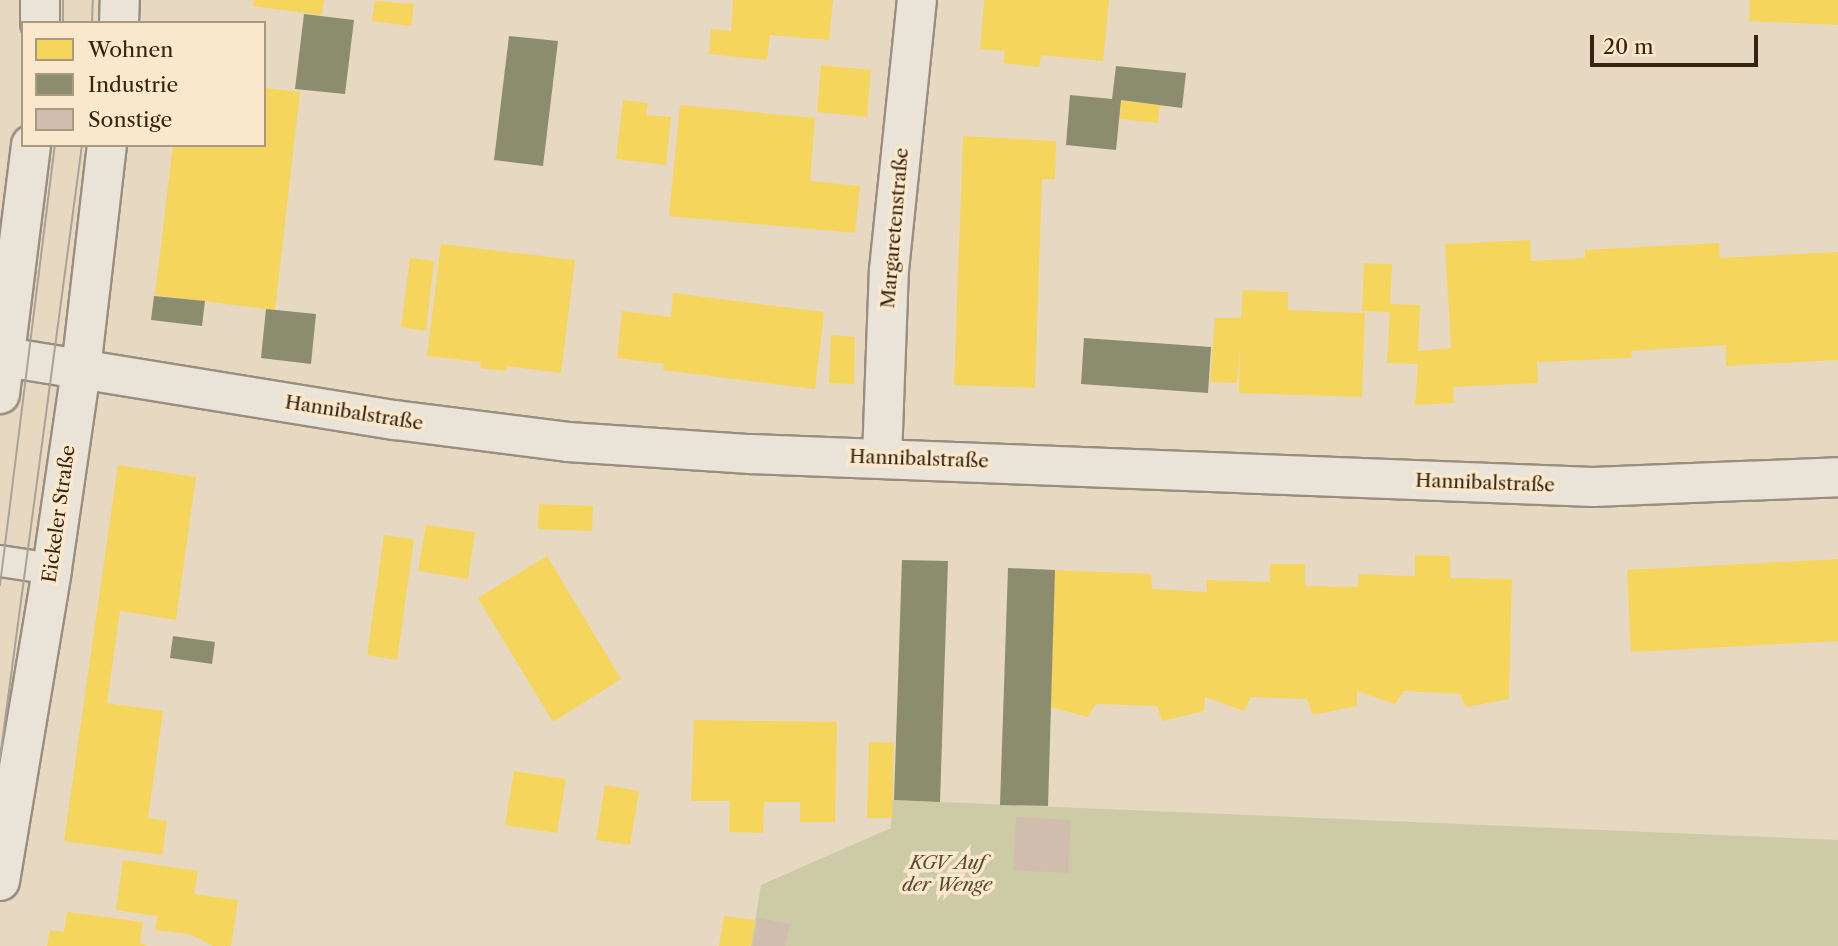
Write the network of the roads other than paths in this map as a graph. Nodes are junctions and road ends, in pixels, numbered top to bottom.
1 (40, 0) edge
2 (120, 0) edge
3 (917, 0) edge
4 (40, 21) edge
5 (119, 21) edge
6 (31, 147) edge
7 (107, 147) edge
8 (5, 357) junction
9 (81, 369) junction
10 (0, 394) edge
11 (882, 458) junction
12 (1838, 477) edge
13 (0, 561) edge
14 (52, 569) junction
15 (0, 881) edge

1 - 4 street
2 - 5 street
3 - 11 street, Margaretenstraße
6 - 8 street
7 - 9 street, Eickeler Straße
8 - 9 street, Hannibalstraße
8 - 10 street
9 - 11 street, Hannibalstraße
9 - 14 street, Eickeler Straße
11 - 12 street, Hannibalstraße
13 - 14 lane
14 - 15 street, Eickeler Straße

